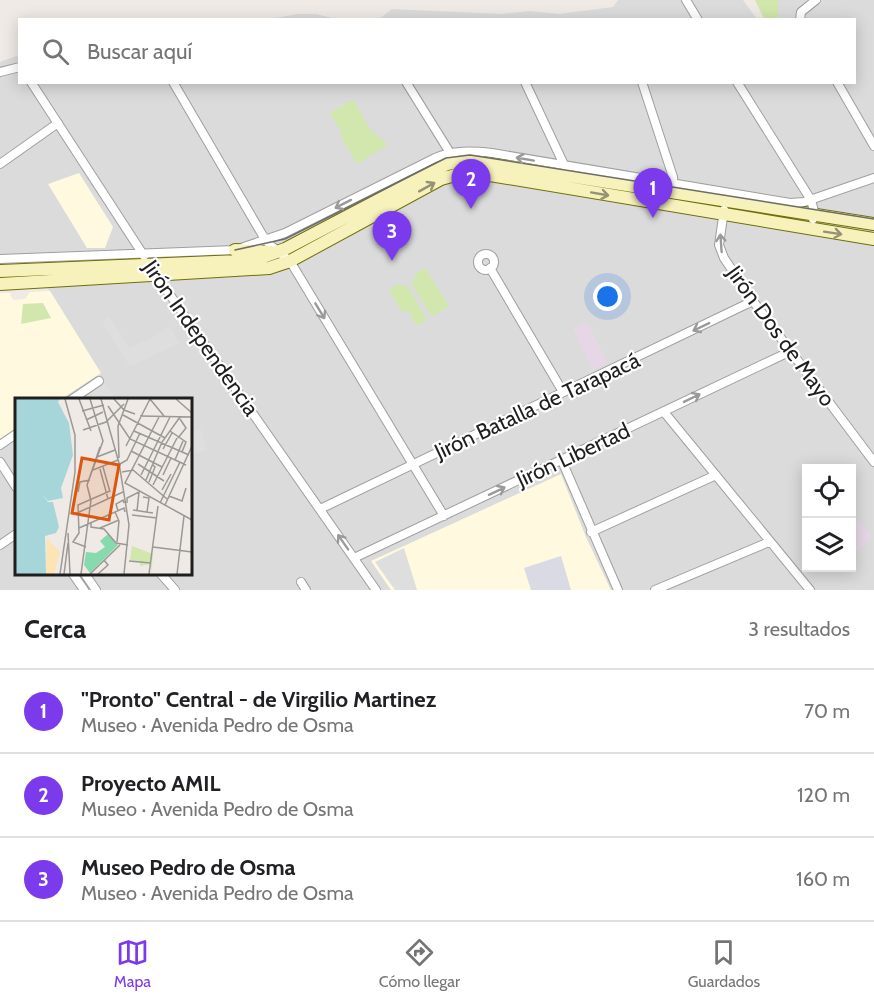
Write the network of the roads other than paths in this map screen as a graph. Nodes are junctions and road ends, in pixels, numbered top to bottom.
1 (686, 0) edge
2 (816, 0) edge
3 (697, 18) edge
4 (800, 18) edge
5 (18, 68) edge
6 (0, 72) edge
7 (32, 84) edge
8 (174, 84) edge
9 (407, 84) edge
10 (526, 84) edge
11 (643, 84) edge
12 (738, 84) edge
13 (838, 84) edge
14 (58, 123) junction
15 (874, 146) edge
16 (455, 163) junction
17 (0, 164) edge
18 (566, 170) junction
19 (874, 178) edge
20 (563, 188) junction
21 (674, 188) junction
22 (811, 200) junction
23 (726, 201) junction
24 (670, 206) junction
25 (724, 215) junction
26 (814, 215) junction
27 (874, 224) edge
28 (811, 229) junction
29 (874, 239) edge
30 (266, 240) junction
31 (235, 250) junction
32 (279, 252) junction
33 (142, 253) junction
34 (0, 259) edge
35 (290, 261) junction
36 (150, 265) junction
37 (490, 268) dead end
38 (16, 270) junction
39 (0, 271) edge
40 (66, 275) junction
41 (158, 276) junction
42 (0, 284) edge
43 (17, 284) junction
44 (753, 301) junction
45 (791, 351) junction
46 (99, 381) dead end
47 (563, 392) junction
48 (72, 398) edge
49 (664, 412) junction
50 (15, 435) edge
51 (0, 445) edge
52 (562, 461) junction
53 (0, 462) edge
54 (874, 462) edge
55 (413, 464) junction
56 (716, 476) junction
57 (15, 485) edge
58 (320, 509) junction
59 (444, 516) junction
60 (591, 532) junction
61 (15, 535) edge
62 (770, 542) junction
63 (0, 545) edge
64 (354, 558) junction
65 (75, 575) edge
66 (86, 575) edge
67 (163, 575) edge
68 (82, 589) edge
69 (96, 590) edge
70 (175, 590) edge
71 (376, 590) edge
72 (618, 590) edge
73 (655, 590) edge
74 (810, 590) edge

1 - 3 street
2 - 4 street
5 - 6 street
7 - 14 street, Jirón Independencia
8 - 30 street
9 - 16 street
10 - 18 street
11 - 21 street
12 - 22 street
13 - 15 street
14 - 17 street
14 - 33 street, Jirón Independencia
18 -> 16 main road
16 - 20 main road
16 -> 30 street
16 - 32 main road
35 -> 16 main road
18 - 20 street
18 - 21 main road
19 - 22 street
20 -> 24 main road
21 - 22 street
21 - 23 main road
21 - 24 street
22 - 26 street
23 - 25 street, Jirón Dos de Mayo
23 - 26 main road
24 - 25 main road
25 - 28 main road
44 -> 25 street, Jirón Dos de Mayo
26 - 27 main road
26 - 28 street
28 -> 29 main road
30 - 31 street
30 - 32 street
31 - 32 main road
31 - 33 street
32 - 35 street
32 - 36 main road
33 - 34 street
33 - 36 street, Jirón Independencia
35 - 41 main road
35 -> 55 street
36 - 40 main road
36 - 41 street, Jirón Independencia
37 - 47 street
38 - 39 main road
38 - 40 main road
38 - 43 main road
40 - 41 main road
40 - 43 main road
41 - 58 street, Jirón Independencia
42 - 43 main road
44 - 45 street, Jirón Dos de Mayo
44 -> 47 street, Jirón Batalla de Tarapacá
49 -> 45 street, Jirón Libertad
45 - 54 street, Jirón Dos de Mayo
46 - 48 street
47 - 55 street, Jirón Batalla de Tarapacá
49 - 52 street, Jirón Libertad
49 - 56 street
50 - 51 street
59 -> 52 street, Jirón Libertad
52 - 60 street
53 - 57 street
55 - 58 street, Jirón Batalla de Tarapacá
55 - 59 street
56 - 60 street
56 - 62 street
64 -> 58 street, Jirón Independencia
59 - 64 street, Jirón Libertad
60 - 72 street
61 - 63 street
62 - 73 street
62 - 74 street
64 - 71 street, Jirón Independencia
65 - 68 street
66 - 69 street
67 - 70 street

